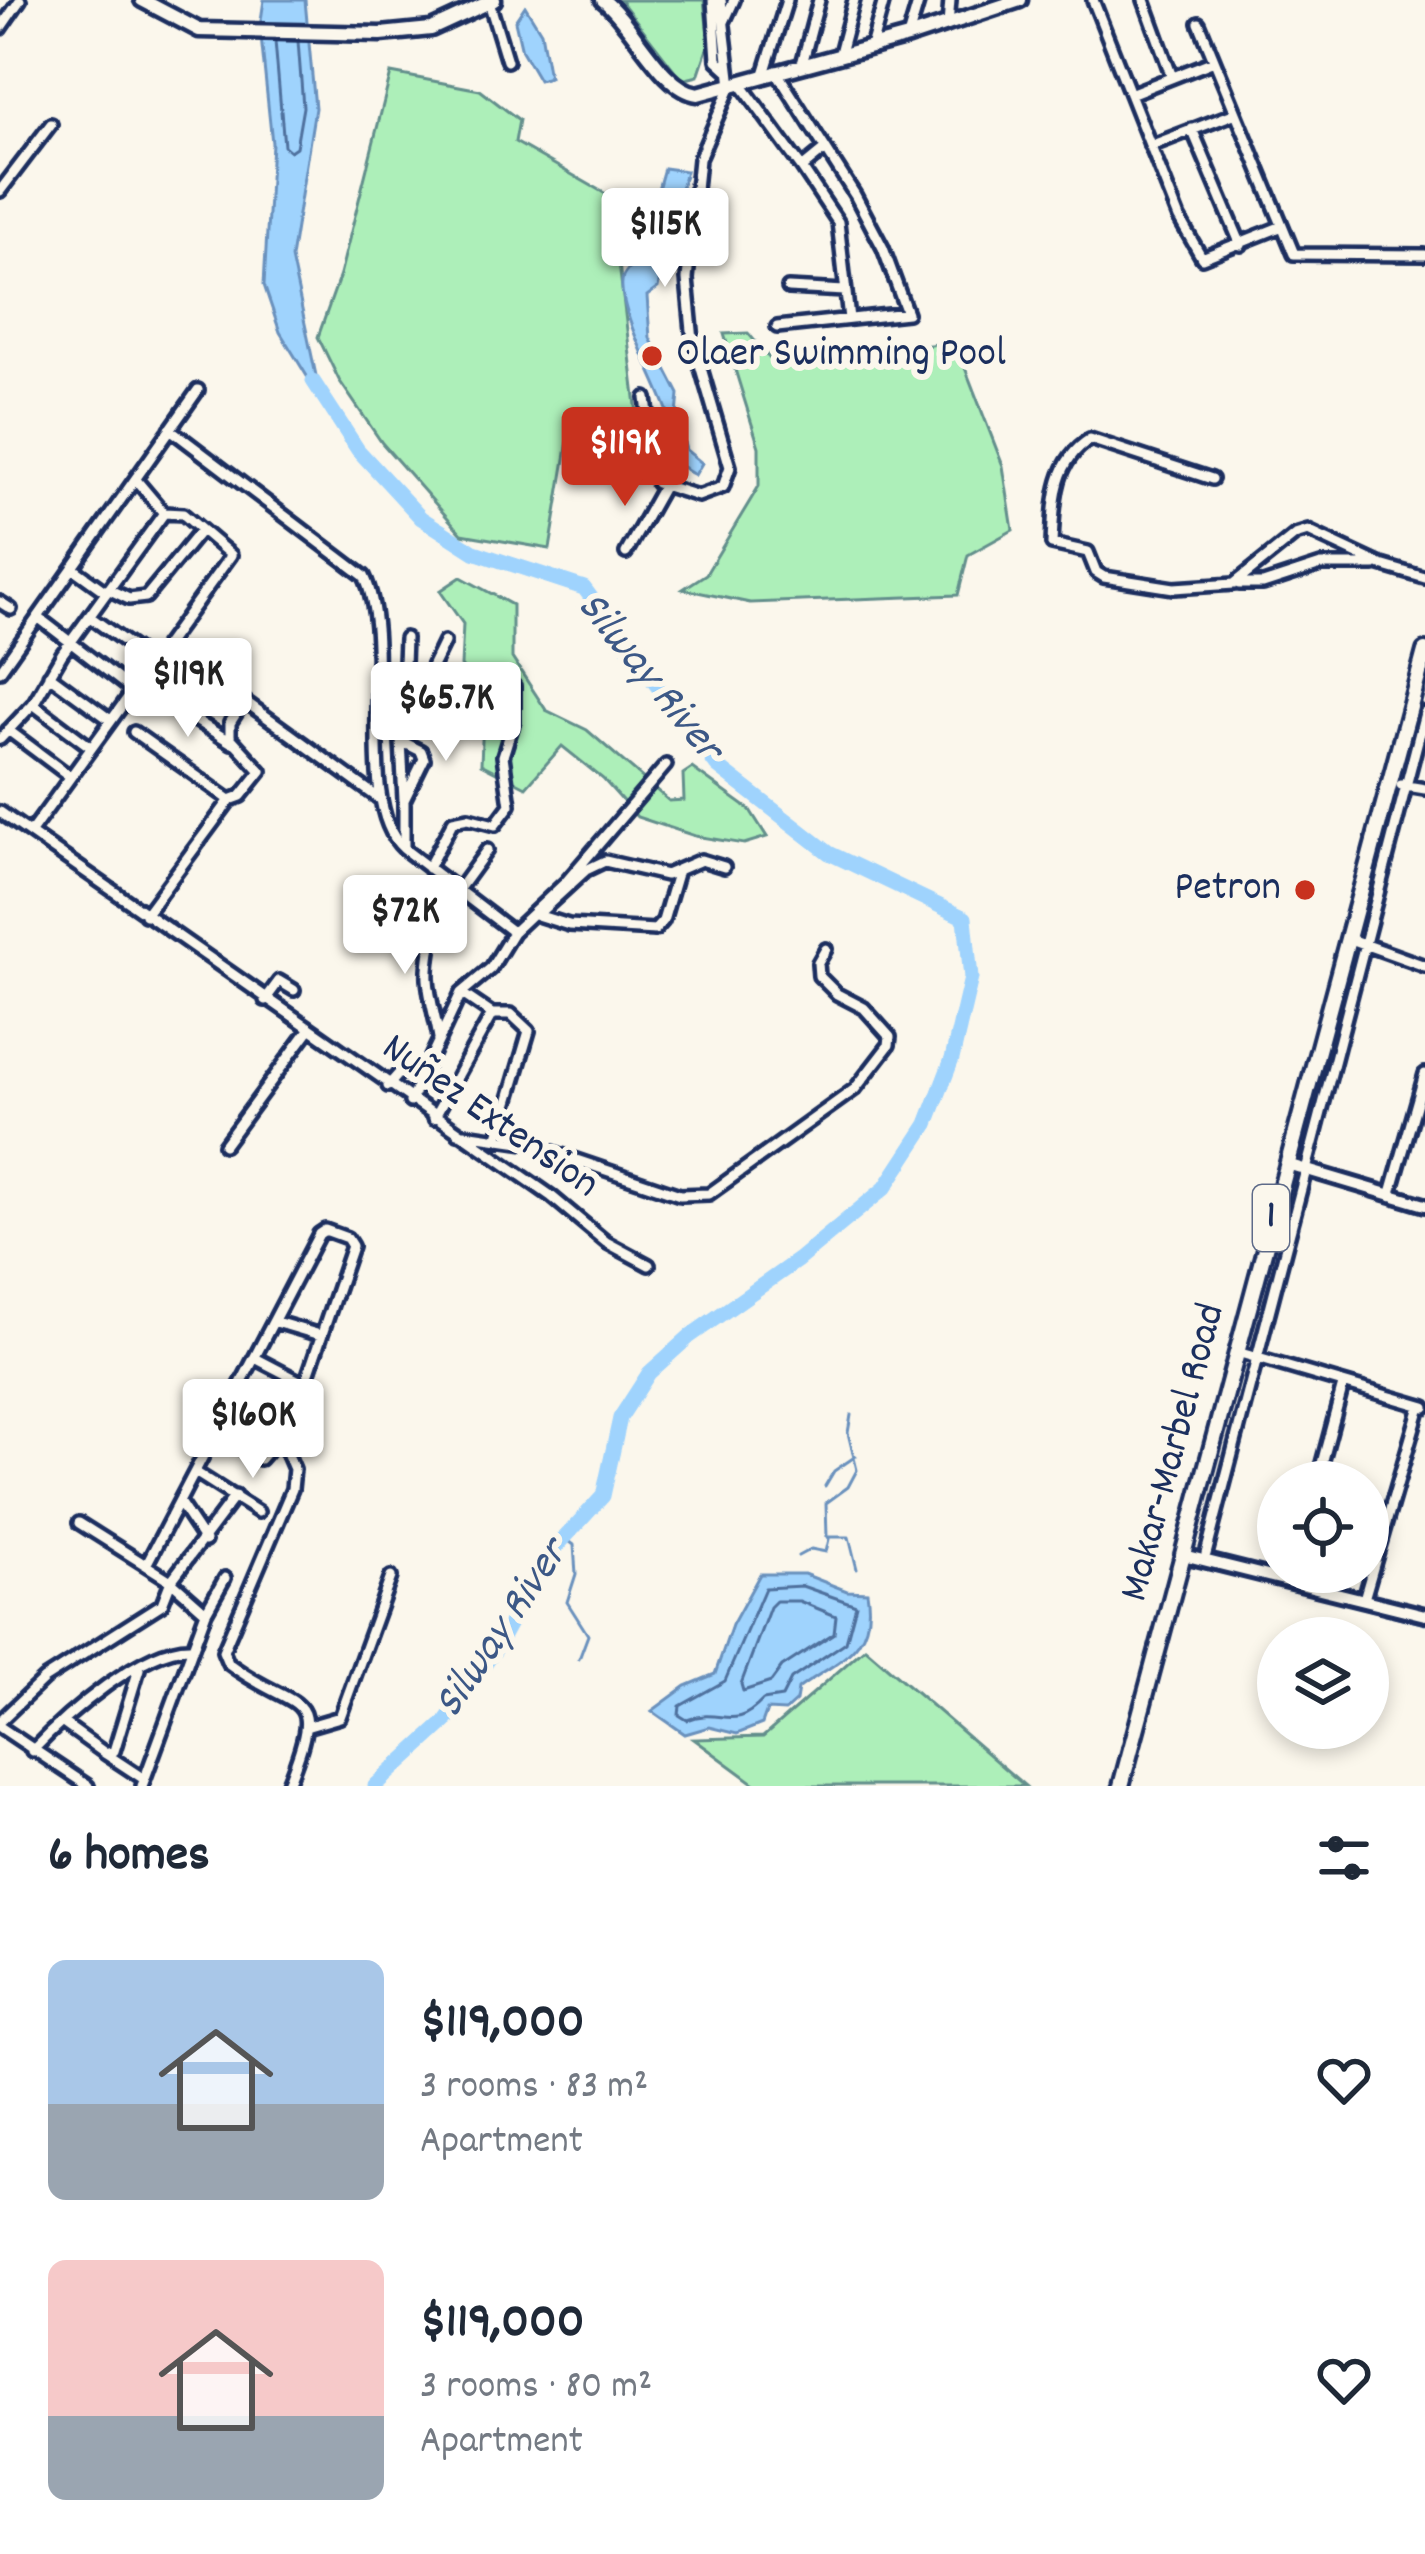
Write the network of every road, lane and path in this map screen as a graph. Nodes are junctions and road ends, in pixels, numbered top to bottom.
1 (20, 0) edge
2 (142, 0) edge
3 (603, 0) edge
4 (717, 0) edge
5 (734, 0) edge
6 (787, 0) edge
7 (819, 0) edge
8 (854, 0) edge
9 (884, 0) edge
10 (919, 0) edge
11 (950, 0) edge
12 (979, 0) edge
13 (1093, 0) edge
14 (1144, 0) edge
15 (491, 1) edge
16 (1014, 1) edge
17 (975, 16) junction
18 (724, 22) junction
19 (1198, 23) dead end
20 (947, 25) junction
21 (0, 28) edge
22 (908, 38) junction
23 (871, 46) junction
24 (840, 52) junction
25 (1214, 61) junction
26 (506, 62) dead end
27 (802, 64) junction
28 (770, 73) junction
29 (1172, 76) junction
30 (733, 80) junction
31 (1130, 94) junction
32 (1236, 113) junction
33 (51, 124) dead end
34 (1192, 129) junction
35 (1150, 146) junction
36 (824, 150) junction
37 (802, 169) junction
38 (0, 191) edge
39 (1280, 227) junction
40 (1241, 244) junction
41 (1425, 255) edge
42 (788, 288) dead end
43 (845, 291) junction
44 (849, 319) junction
45 (777, 327) dead end
46 (198, 390) dead end
47 (646, 398) dead end
48 (170, 429) junction
49 (1212, 479) dead end
50 (136, 481) junction
51 (663, 487) junction
52 (164, 513) junction
53 (201, 530) junction
54 (1036, 543) dead end
55 (1052, 544) junction
56 (1274, 551) junction
57 (626, 554) dead end
58 (1381, 565) junction
59 (74, 569) junction
60 (1425, 578) edge
61 (1280, 580) junction
62 (1234, 584) junction
63 (107, 591) junction
64 (0, 602) edge
65 (10, 609) dead end
66 (90, 617) junction
67 (39, 618) junction
68 (405, 638) dead end
69 (444, 642) dead end
70 (69, 644) junction
71 (1425, 652) edge
72 (152, 661) junction
73 (0, 671) edge
74 (1422, 672) edge
75 (50, 675) junction
76 (217, 681) dead end
77 (514, 686) dead end
78 (131, 689) junction
79 (165, 701) dead end
80 (244, 701) junction
81 (33, 704) junction
82 (1425, 713) edge
83 (110, 718) junction
84 (134, 732) dead end
85 (4, 734) edge
86 (403, 742) junction
87 (233, 743) junction
88 (89, 746) junction
89 (666, 765) dead end
90 (68, 775) junction
91 (1397, 784) junction
92 (1425, 789) edge
93 (380, 799) junction
94 (230, 800) junction
95 (404, 800) junction
96 (0, 812) edge
97 (30, 833) junction
98 (404, 849) junction
99 (487, 850) dead end
100 (724, 867) dead end
101 (428, 868) junction
102 (678, 870) junction
103 (458, 890) junction
104 (414, 897) dead end
105 (535, 914) junction
106 (145, 915) junction
107 (513, 932) junction
108 (1347, 938) junction
109 (1365, 945) junction
110 (826, 949) dead end
111 (1425, 966) edge
112 (294, 990) dead end
113 (461, 993) junction
114 (265, 1000) junction
115 (492, 1015) junction
116 (308, 1031) junction
117 (439, 1040) junction
118 (409, 1062) dead end
119 (1425, 1074) edge
120 (388, 1086) junction
121 (410, 1102) junction
122 (434, 1118) junction
123 (456, 1133) junction
124 (498, 1136) junction
125 (224, 1145) dead end
126 (1287, 1164) junction
127 (1305, 1169) junction
128 (1391, 1193) junction
129 (1425, 1205) edge
130 (649, 1265) dead end
131 (275, 1322) junction
132 (320, 1335) junction
133 (1237, 1352) junction
134 (257, 1359) junction
135 (1258, 1359) junction
136 (305, 1384) junction
137 (1343, 1385) junction
138 (236, 1397) junction
139 (1423, 1406) edge
140 (287, 1425) junction
141 (216, 1434) junction
142 (280, 1436) junction
143 (1323, 1461) edge
144 (195, 1472) junction
145 (235, 1496) junction
146 (179, 1502) junction
147 (258, 1512) dead end
148 (79, 1522) dead end
149 (191, 1526) junction
150 (165, 1529) junction
151 (205, 1541) junction
152 (1206, 1554) dead end
153 (1183, 1555) junction
154 (146, 1564) junction
155 (1257, 1570) edge
156 (391, 1576) dead end
157 (225, 1578) dead end
158 (171, 1581) junction
159 (1345, 1593) edge
160 (1364, 1599) junction
161 (206, 1612) junction
162 (1425, 1616) edge
163 (192, 1648) junction
164 (141, 1666) junction
165 (63, 1723) junction
166 (0, 1724) edge
167 (309, 1726) junction
168 (32, 1751) junction
169 (106, 1754) junction
170 (143, 1783) edge
171 (88, 1786) edge
172 (287, 1786) edge
173 (1121, 1786) edge

1 - 21 street
2 - 15 main road
3 - 30 main road
4 - 18 street
4 - 30 street
5 - 18 street
6 - 28 street
7 - 27 street
8 - 24 street
9 - 23 street
10 - 22 street
11 - 20 street
12 - 17 street
13 - 31 street
14 - 29 street
15 - 26 street
16 - 17 main road
17 - 20 main road
18 - 30 street
19 - 25 street
20 - 22 main road
22 - 23 main road
23 - 24 main road
24 - 27 main road
25 - 29 street
25 - 32 street
27 - 28 main road
28 - 30 main road
28 - 36 street
29 - 31 street
30 - 37 street
30 - 51 street
31 - 35 street
32 - 34 street
32 - 39 street
33 - 38 street
34 - 35 street
34 - 40 street
35 - 40 street
36 - 37 street
36 - 44 street
37 - 43 street
39 - 40 street
39 - 41 street
42 - 43 street
43 - 44 street
44 - 45 street
46 - 48 street
47 - 51 street
48 - 50 street
48 - 93 street
49 - 55 street
50 - 52 street
50 - 59 street
51 - 57 street
52 - 53 street
52 - 63 street
53 - 63 street
53 - 72 street
54 - 55 street
55 - 62 street
56 - 58 street
56 - 61 street
56 - 62 street
58 - 60 street
58 - 61 street
59 - 63 street
59 - 67 street
61 - 62 street
63 - 66 street
64 - 65 street
66 - 70 street
66 - 72 street
67 - 70 street
67 - 73 street
68 - 86 street
69 - 86 street
70 - 75 street
70 - 78 street
71 - 74 main road, Makar-Marbel Road / 1
72 - 78 street
74 - 91 main road, Makar-Marbel Road / 1
75 - 81 street
75 - 83 street
76 - 80 street
77 - 101 street
78 - 83 street
79 - 87 street
80 - 87 street
80 - 93 street
81 - 85 street
81 - 88 street
82 - 91 street
83 - 88 street
84 - 94 street
85 - 90 street
86 - 95 street
86 - 95 street
87 - 94 street
88 - 90 street
89 - 105 street
90 - 97 street
91 - 92 street
91 - 108 main road, Makar-Marbel Road / 1
91 - 109 street
93 - 98 street
94 - 106 street
95 - 98 street
96 - 97 street, Nuñez Extension
97 - 106 street, Nuñez Extension
98 - 101 street
99 - 103 street
100 - 102 street
101 - 103 street
102 - 105 street
102 - 105 street
103 - 107 street
104 - 117 street
105 - 107 street
106 - 114 street, Nuñez Extension
107 - 113 street
108 - 109 street
108 - 126 main road, Makar-Marbel Road / 1
109 - 111 street
109 - 127 street
110 - 124 street
112 - 114 street
113 - 115 street
113 - 117 street
114 - 116 street, Nuñez Extension
115 - 122 street
115 - 124 street
116 - 120 street, Nuñez Extension
116 - 125 street
117 - 121 street
118 - 120 street
119 - 128 street
120 - 121 street, Nuñez Extension
121 - 122 street, Nuñez Extension
122 - 123 street, Nuñez Extension
123 - 124 street
123 - 130 street, Nuñez Extension
126 - 127 street
126 - 133 main road, Makar-Marbel Road / 1
127 - 128 street
127 - 135 street
128 - 129 street
131 - 132 street
131 - 132 street
131 - 134 street
132 - 136 street
133 - 135 street
133 - 153 main road, Makar-Marbel Road / 1
134 - 136 street
134 - 138 street
135 - 137 street
135 - 152 street
136 - 140 street
137 - 139 street
137 - 143 street
138 - 140 street
138 - 141 street
139 - 160 street
140 - 142 street
141 - 142 street
141 - 144 street
142 - 167 street
144 - 145 street
144 - 146 street
145 - 147 street
145 - 151 street
146 - 149 street
146 - 150 street
148 - 154 street
149 - 150 street
149 - 151 street
150 - 154 street
151 - 158 street
153 - 155 street
153 - 173 main road, Makar-Marbel Road / 1
154 - 158 street
156 - 167 street
157 - 161 street
158 - 161 street
158 - 166 street
159 - 160 street
160 - 162 street
161 - 163 street
163 - 164 street
163 - 170 street
164 - 165 street
164 - 169 street
165 - 168 street
165 - 169 street
166 - 168 street
167 - 172 street
168 - 171 street
169 - 170 street

